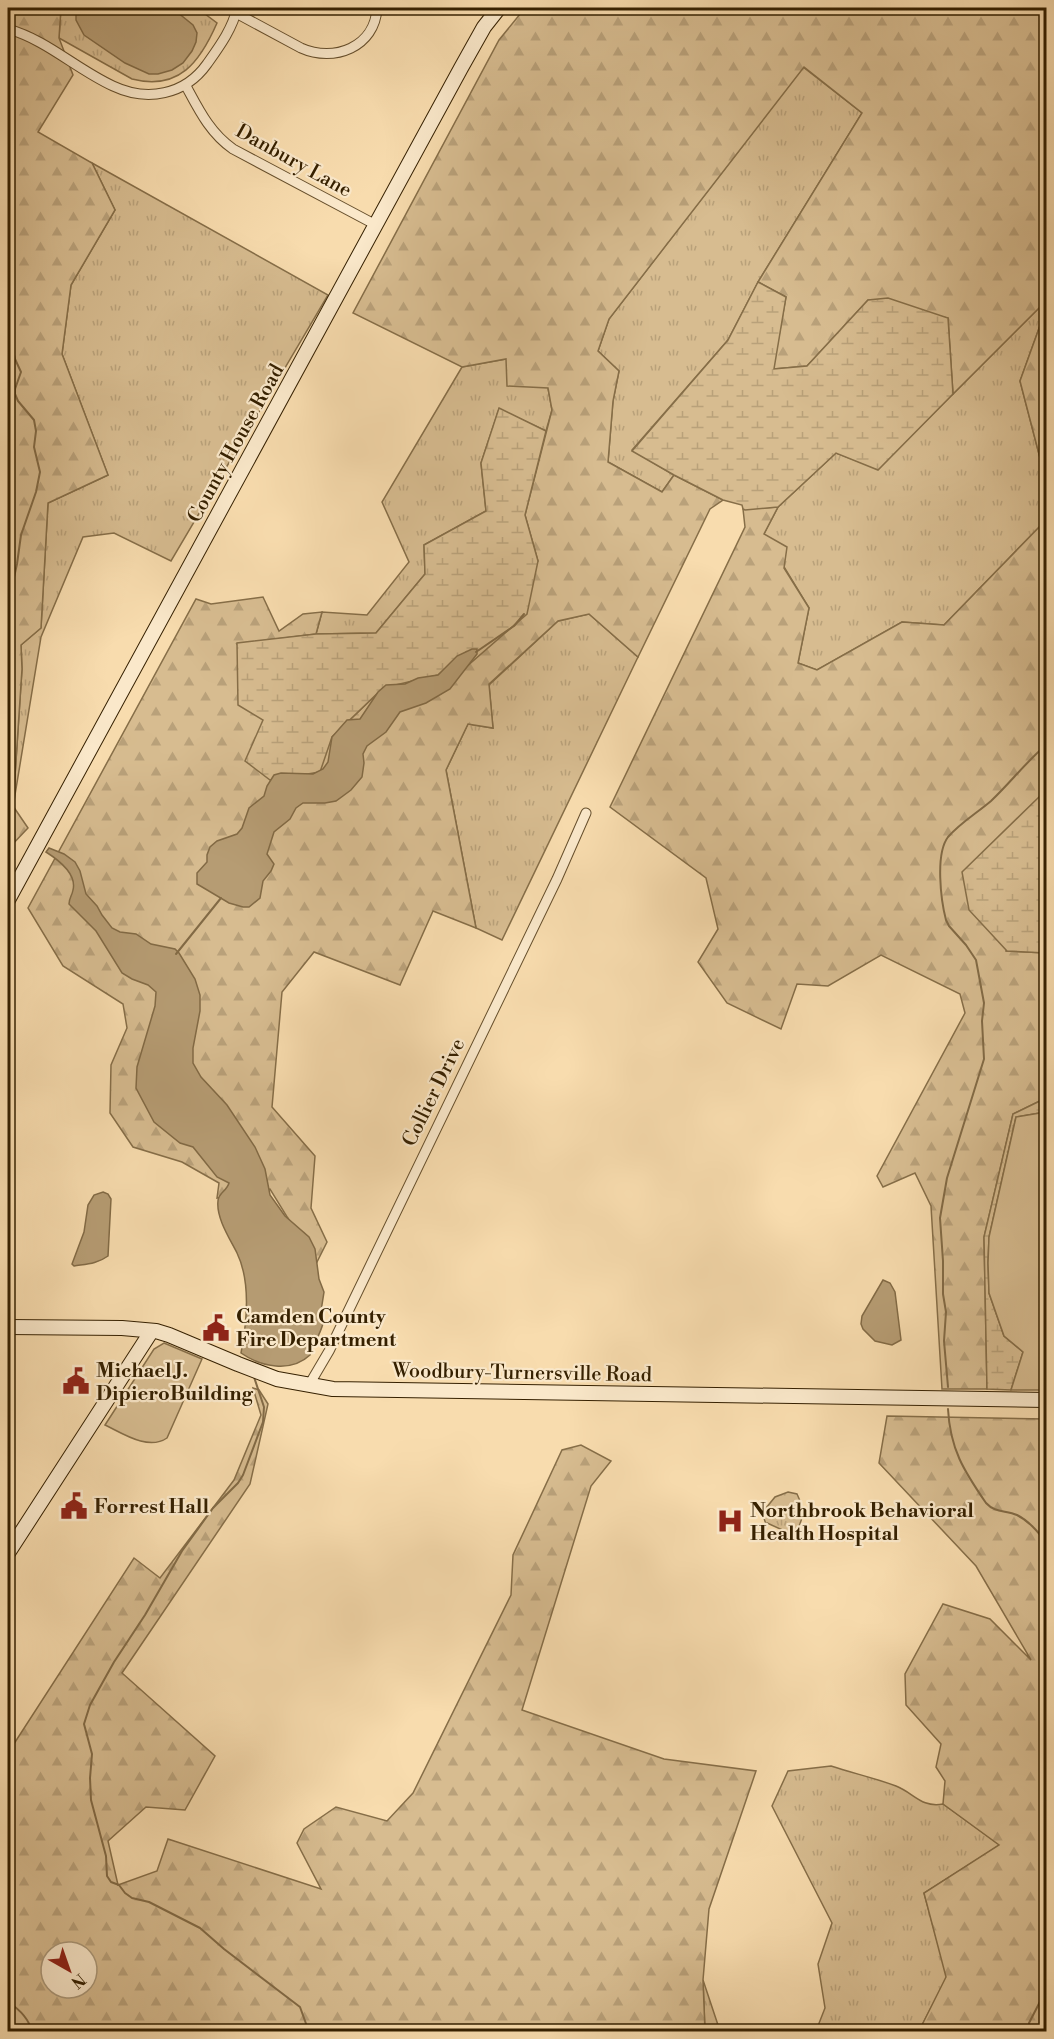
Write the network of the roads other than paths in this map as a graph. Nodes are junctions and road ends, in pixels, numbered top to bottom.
1 (377, 8) edge
2 (500, 8) edge
3 (236, 10) edge
4 (8, 29) edge
5 (186, 86) junction
6 (375, 225) junction
7 (586, 813) dead end
8 (8, 900) edge
9 (8, 1327) edge
10 (151, 1332) junction
11 (309, 1385) junction
12 (1047, 1400) edge
13 (8, 1553) edge

1 - 3 street
2 - 6 street, County House Road
3 - 5 street
4 - 5 street
5 - 6 street, Danbury Lane
6 - 8 street, County House Road
7 - 11 street, Collier Drive
9 - 10 street, Woodbury-Turnersville Road
10 - 11 street, Woodbury-Turnersville Road
10 - 13 street
11 - 12 street, Woodbury-Turnersville Road

